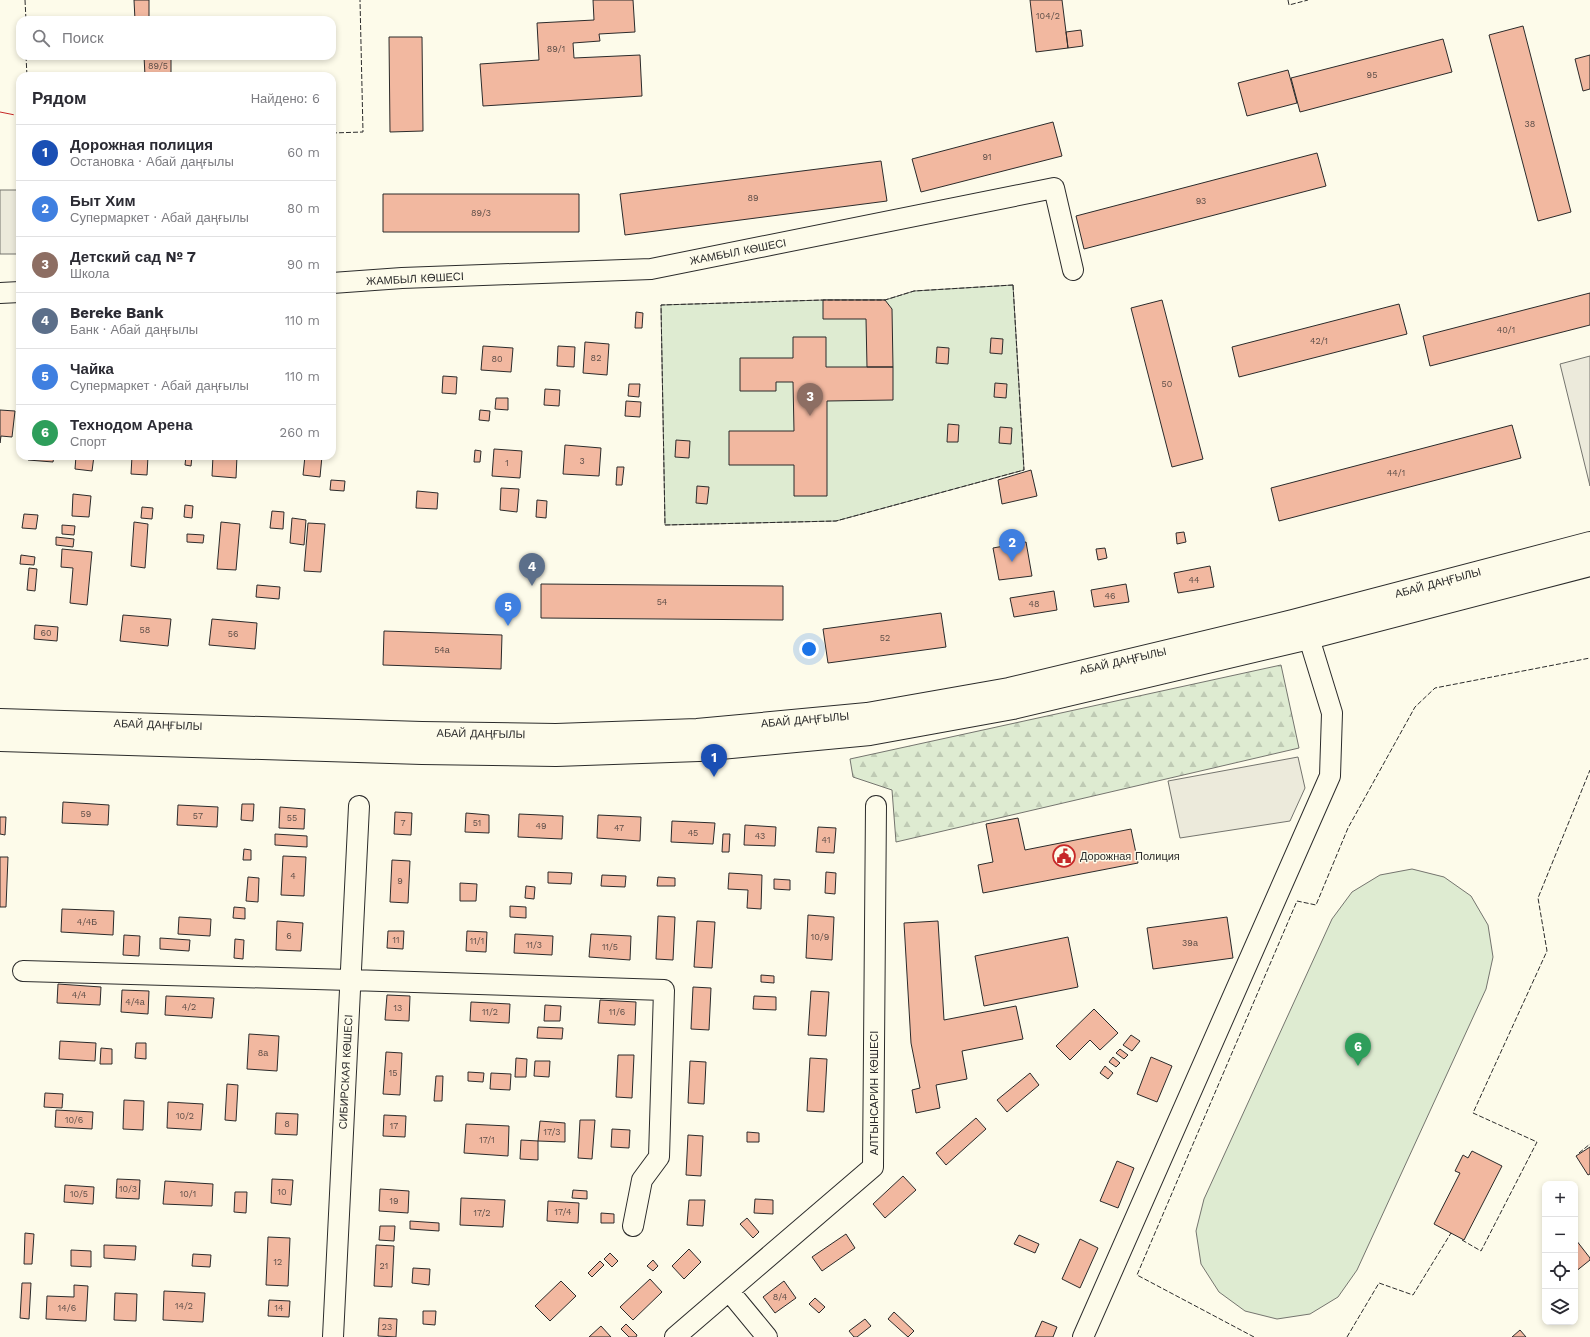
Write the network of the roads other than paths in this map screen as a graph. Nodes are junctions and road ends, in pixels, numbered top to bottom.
1 (1073, 270) dead end
2 (336, 283) edge
3 (16, 292) edge
4 (0, 293) edge
5 (1590, 542) edge
6 (1590, 566) edge
7 (1293, 621) junction
8 (1309, 638) junction
9 (0, 720) edge
10 (0, 740) edge
11 (359, 806) dead end
12 (876, 806) dead end
13 (23, 971) dead end
14 (350, 980) junction
15 (633, 1226) dead end
16 (729, 1291) junction
17 (333, 1337) edge
18 (675, 1337) edge
19 (767, 1337) edge
20 (1084, 1337) edge

1 - 2 street, ЖАМБЫЛ КӨШЕСІ
3 - 4 street
5 - 7 main road, АБАЙ ДАҢҒЫЛЫ
6 - 8 main road, АБАЙ ДАҢҒЫЛЫ
7 - 8 street
7 - 9 main road, АБАЙ ДАҢҒЫЛЫ
8 - 10 main road, АБАЙ ДАҢҒЫЛЫ
8 - 20 street
11 - 14 street, СИБИРСКАЯ КӨШЕСІ
12 - 16 street, АЛТЫНСАРИН КӨШЕСІ
13 - 14 street
14 - 15 street
14 - 17 street, СИБИРСКАЯ КӨШЕСІ
16 - 18 street, АЛТЫНСАРИН КӨШЕСІ
16 - 19 street

